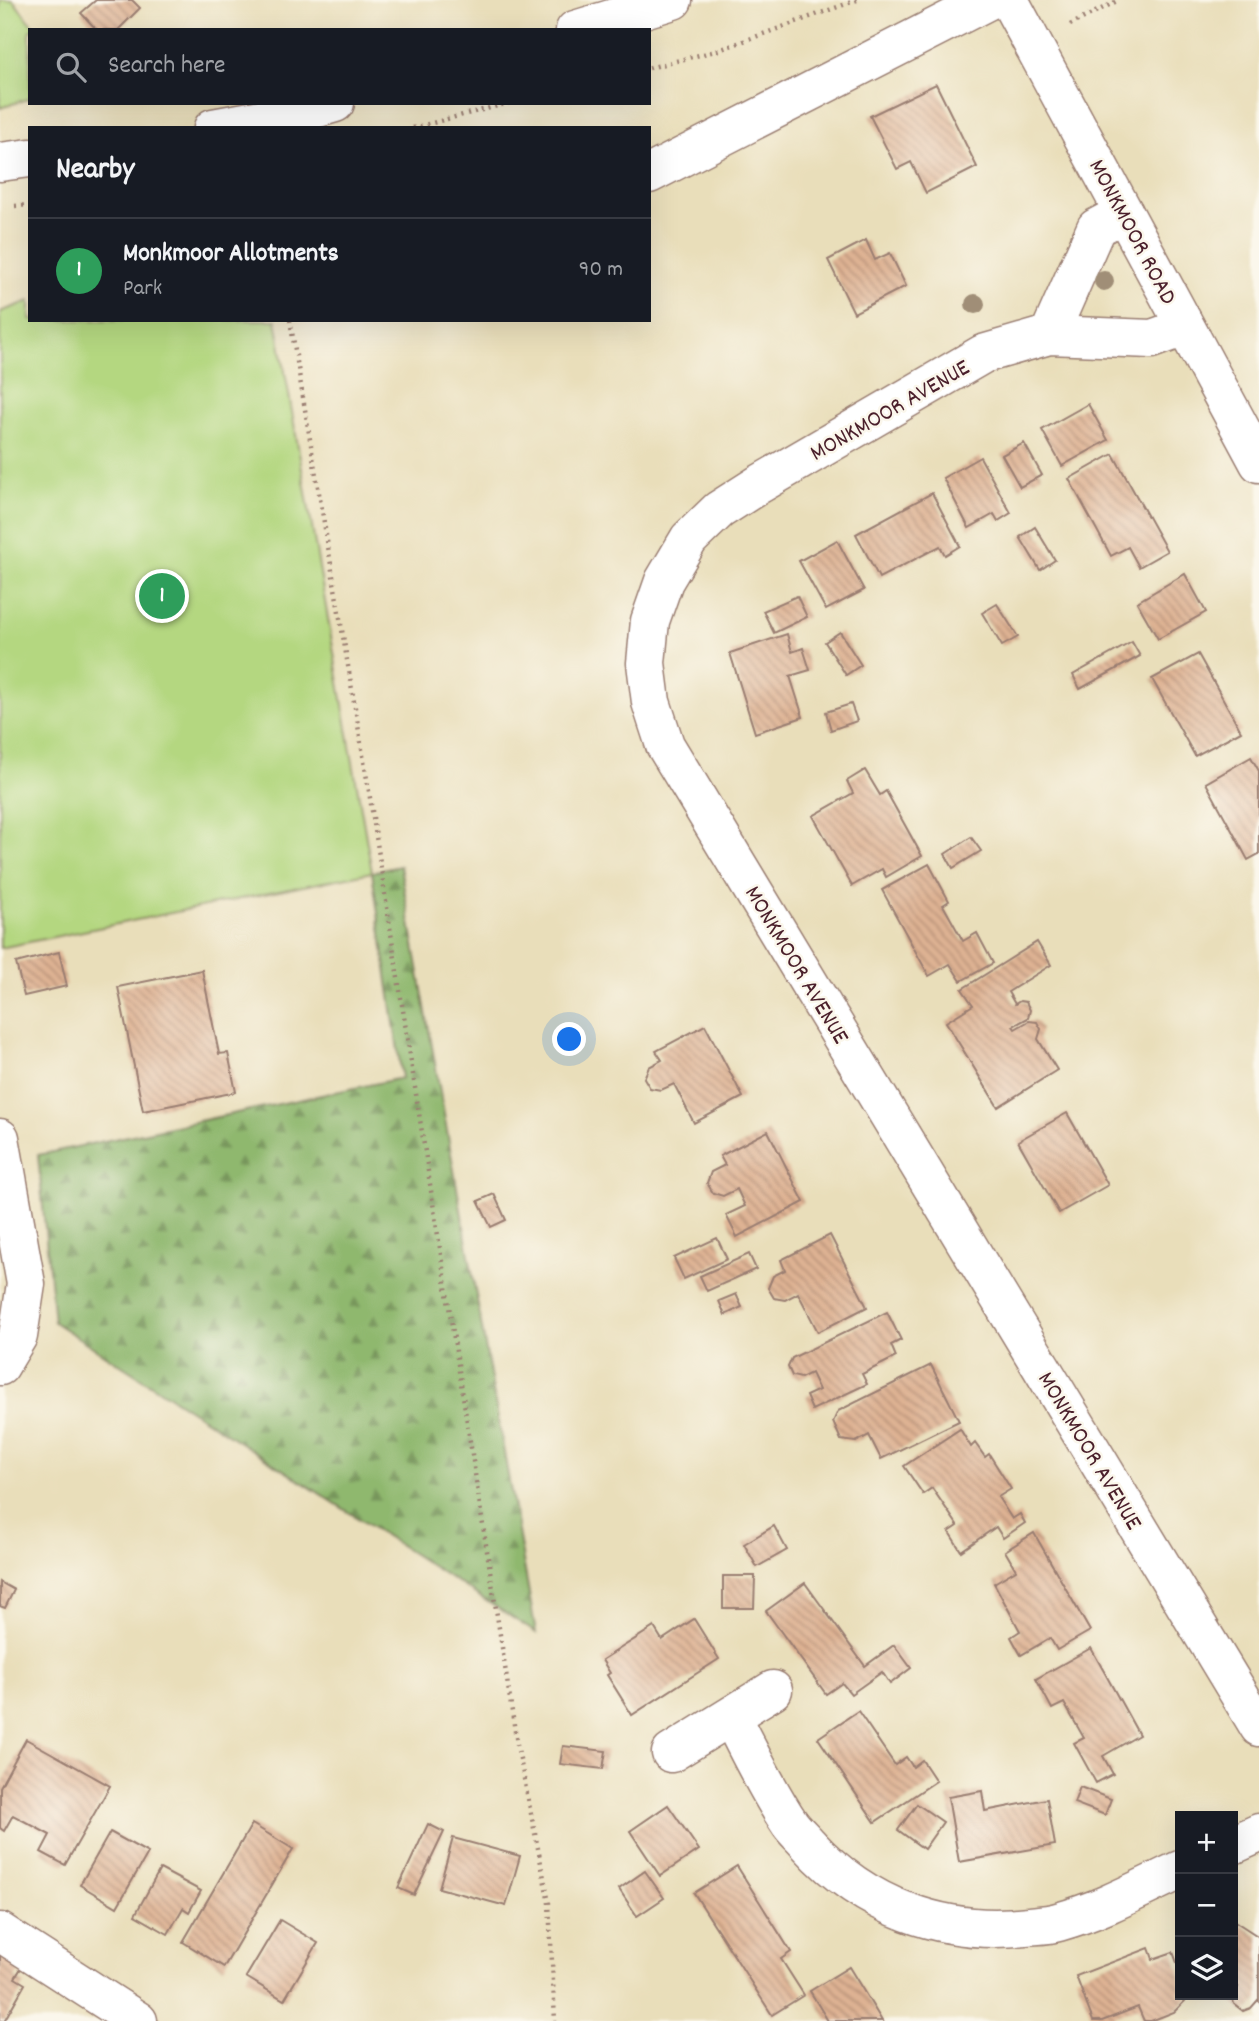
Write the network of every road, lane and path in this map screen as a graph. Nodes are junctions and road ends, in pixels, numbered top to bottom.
1 (673, 0) edge
2 (857, 0) edge
3 (989, 0) edge
4 (1009, 0) edge
5 (1119, 0) edge
6 (1094, 12) dead end
7 (582, 28) edge
8 (651, 67) edge
9 (328, 105) edge
10 (502, 105) edge
11 (224, 126) edge
12 (424, 126) edge
13 (28, 158) edge
14 (0, 162) edge
15 (651, 173) edge
16 (1124, 213) junction
17 (290, 322) edge
18 (1185, 327) junction
19 (1049, 335) junction
20 (1259, 463) edge
21 (0, 1138) edge
22 (0, 1366) edge
23 (773, 1690) dead end
24 (731, 1717) junction
25 (1259, 1727) edge
26 (671, 1753) dead end
27 (1259, 1833) edge
28 (1238, 1843) edge
29 (1175, 1872) edge
30 (0, 1932) edge
31 (138, 2021) edge
32 (555, 2021) edge

1 - 7 street
2 - 8 path
3 - 15 street
4 - 16 street, MONKMOOR ROAD
5 - 6 path
9 - 11 street
10 - 12 path
13 - 14 street
16 - 18 street, MONKMOOR ROAD
16 - 19 street
17 - 32 path
18 - 19 street, MONKMOOR AVENUE
18 - 20 street, MONKMOOR ROAD
19 - 25 street, MONKMOOR AVENUE
21 - 22 street
23 - 24 street
24 - 26 street
24 - 29 street
27 - 28 street
30 - 31 street

